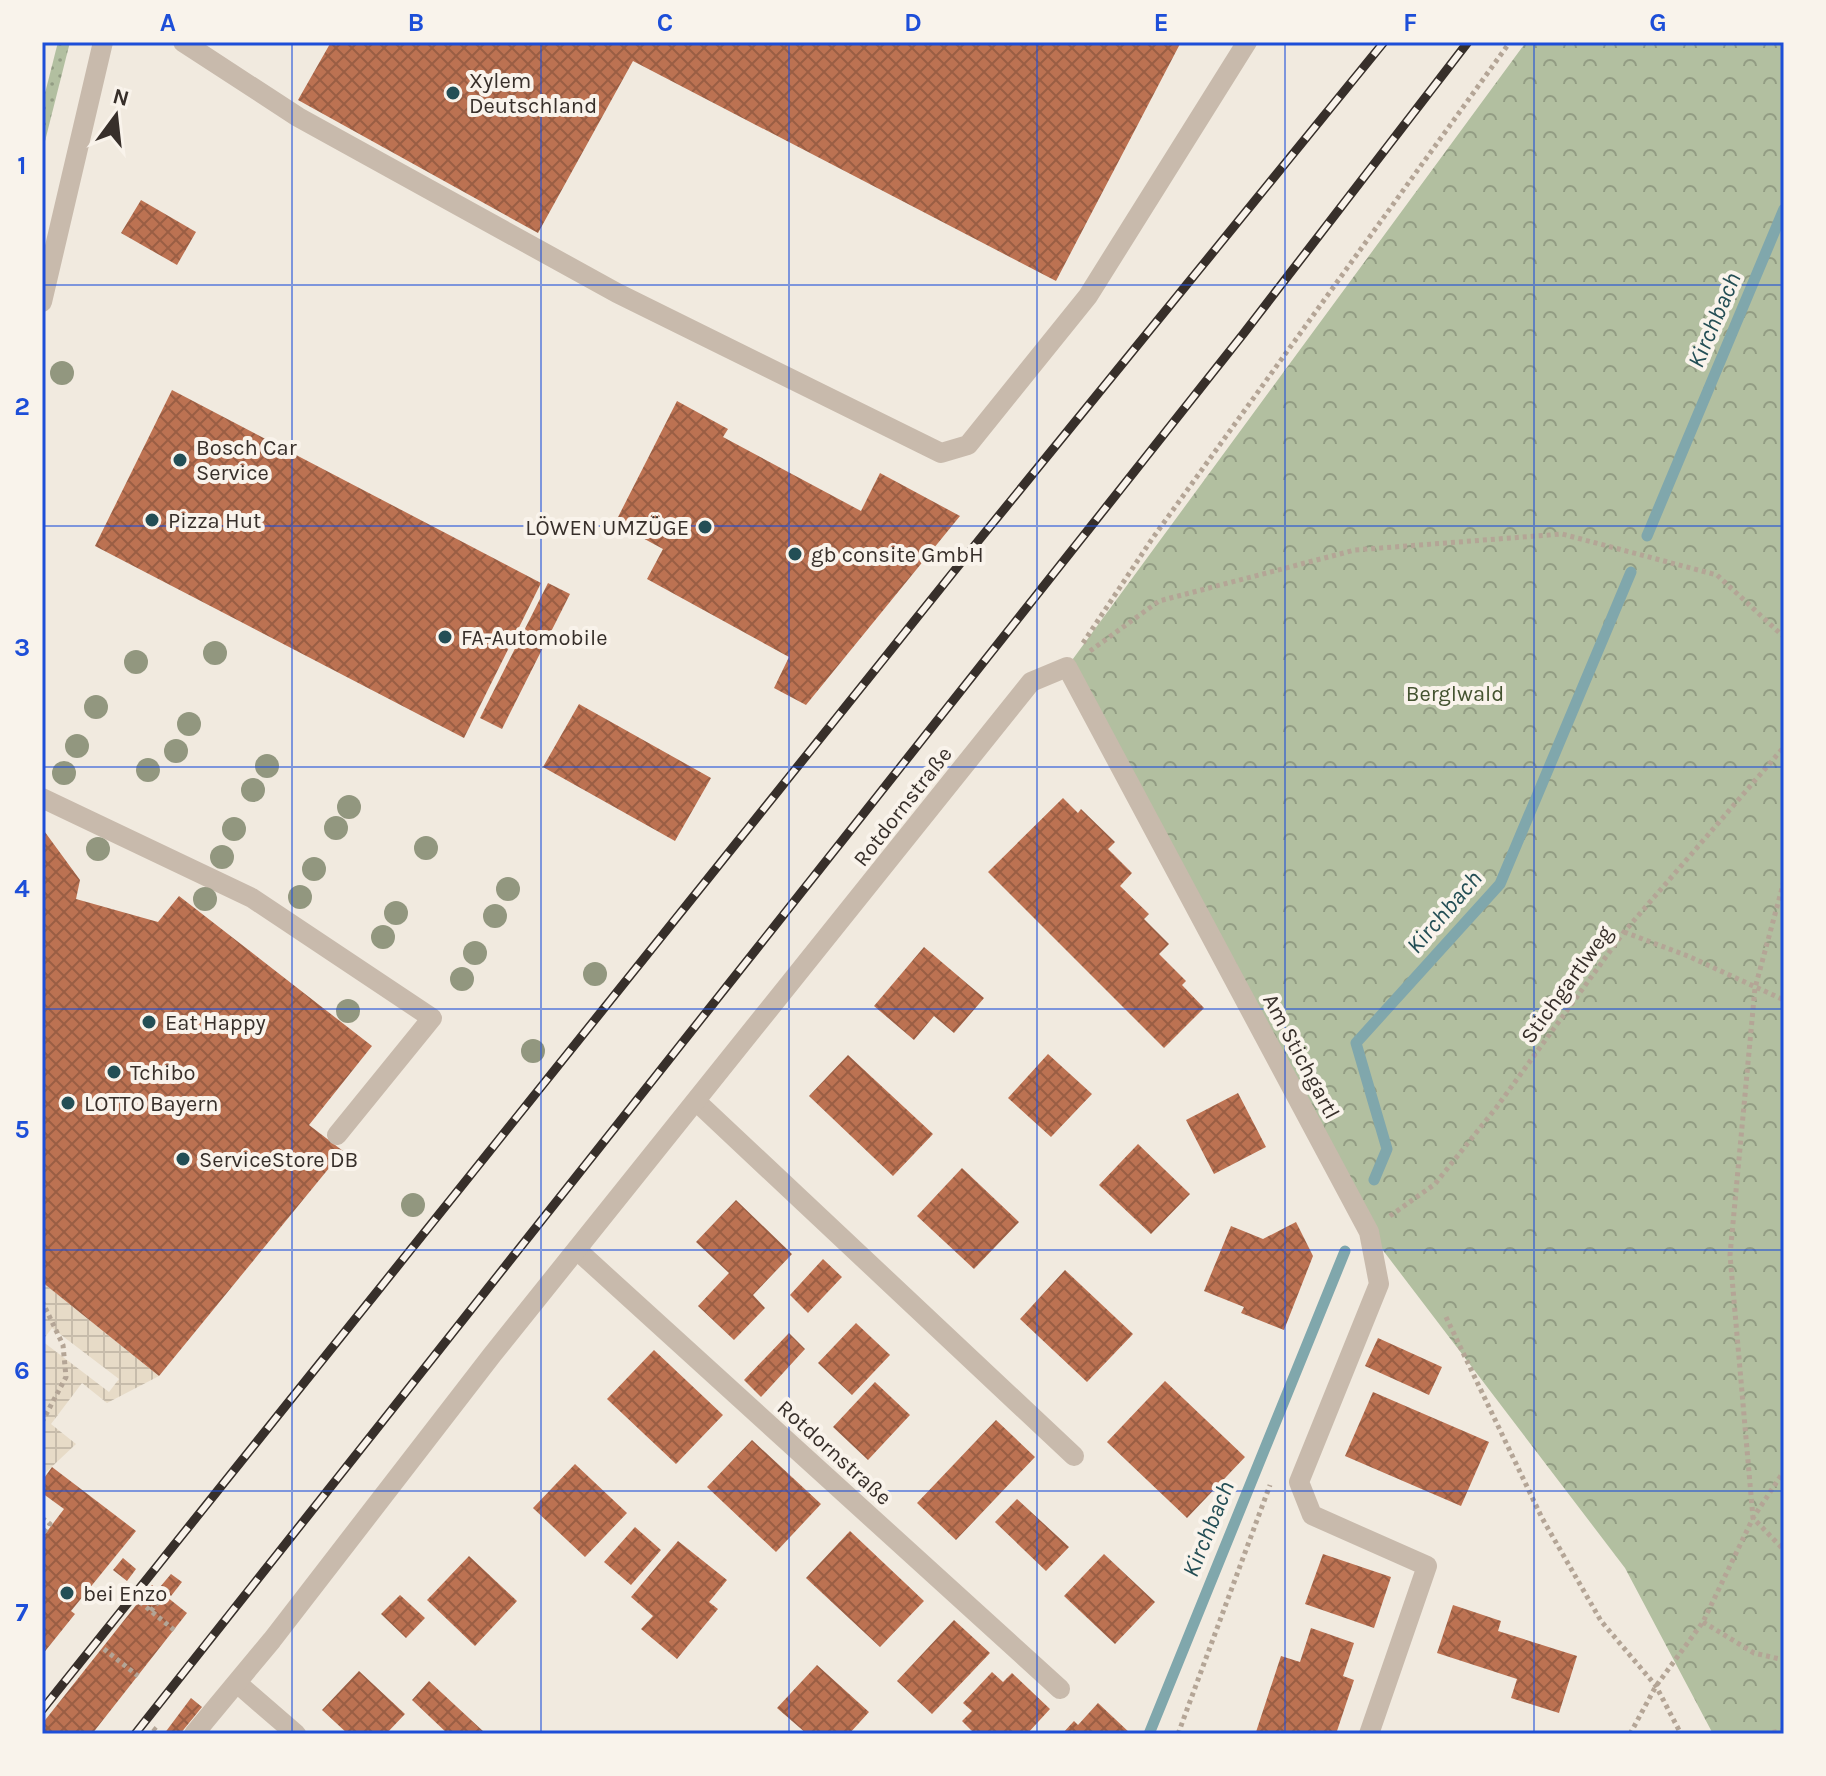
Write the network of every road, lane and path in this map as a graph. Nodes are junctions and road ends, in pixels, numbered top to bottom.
1 (103, 42) edge
2 (183, 42) edge
3 (1247, 42) edge
4 (1510, 42) edge
5 (42, 302) edge
6 (1784, 637) edge
7 (1067, 667) junction
8 (1784, 747) edge
9 (42, 798) edge
10 (1784, 881) edge
11 (1624, 932) junction
12 (1755, 988) junction
13 (1784, 1000) edge
14 (697, 1102) junction
15 (337, 1135) dead end
16 (1369, 1232) junction
17 (577, 1250) junction
18 (42, 1301) edge
19 (1446, 1317) dead end
20 (42, 1422) edge
21 (1074, 1456) dead end
22 (1784, 1471) edge
23 (1299, 1482) junction
24 (42, 1518) edge
25 (1753, 1518) junction
26 (42, 1535) edge
27 (1784, 1550) edge
28 (170, 1586) dead end
29 (140, 1602) dead end
30 (151, 1611) junction
31 (1703, 1622) junction
32 (174, 1630) dead end
33 (104, 1649) dead end
34 (1784, 1660) edge
35 (138, 1676) dead end
36 (237, 1683) junction
37 (1656, 1686) junction
38 (1060, 1689) dead end
39 (153, 1728) dead end
40 (1784, 1730) edge
41 (160, 1734) edge
42 (194, 1734) edge
43 (296, 1734) edge
44 (1178, 1734) edge
45 (1369, 1734) edge
46 (1630, 1734) edge
47 (1681, 1734) edge
48 (1765, 1734) edge

1 - 5 street
2 - 3 street
4 - 7 path
6 - 7 path
7 - 14 street, Rotdornstraße
7 - 16 street, Am Stichgartl
8 - 11 path, Stichgartlweg
9 - 15 street
10 - 12 path
11 - 12 path
11 - 16 path, Stichgartlweg
12 - 13 path
12 - 25 path
14 - 17 street, Rotdornstraße
14 - 21 street
16 - 23 street, Am Stichgartl
17 - 36 street, Rotdornstraße
17 - 38 street, Rotdornstraße
18 - 20 path
19 - 37 path
22 - 25 path
23 - 44 path
23 - 45 street
24 - 26 path
25 - 27 path
25 - 31 path
28 - 30 path
29 - 30 path
30 - 32 path
31 - 34 path
31 - 37 path
33 - 35 path
36 - 42 street, Rotdornstraße
36 - 43 street
37 - 46 path
37 - 47 path
39 - 41 path
40 - 48 path

